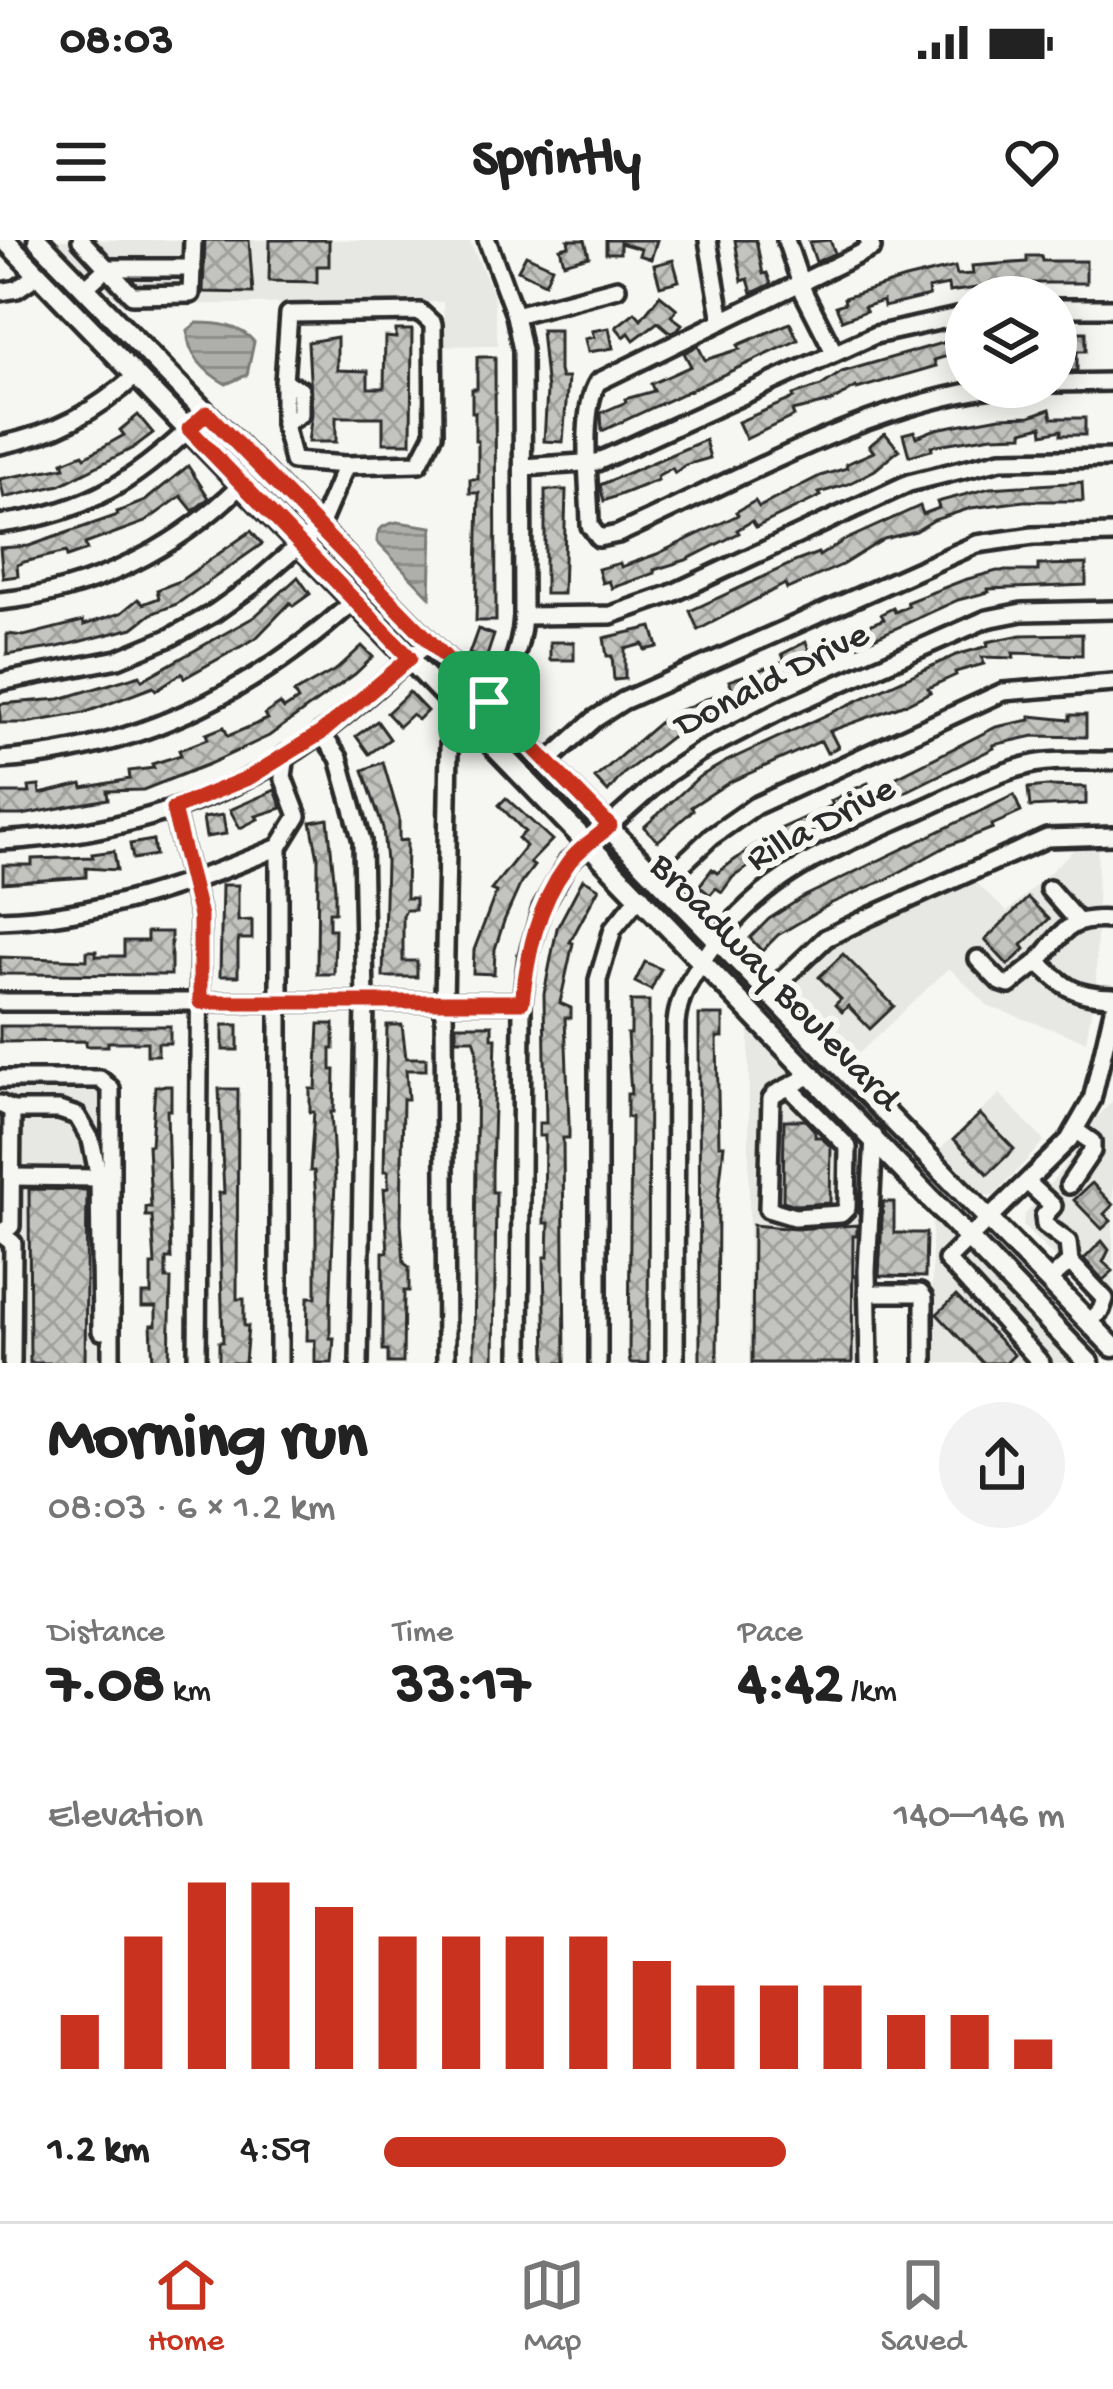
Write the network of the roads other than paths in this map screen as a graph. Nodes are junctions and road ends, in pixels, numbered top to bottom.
1 (5, 240) edge
2 (38, 240) edge
3 (79, 240) edge
4 (193, 240) edge
5 (487, 240) edge
6 (708, 240) edge
7 (786, 240) edge
8 (876, 243) edge
9 (56, 257) junction
10 (106, 268) junction
11 (193, 268) junction
12 (40, 274) junction
13 (801, 283) junction
14 (85, 288) junction
15 (617, 288) dead end
16 (0, 292) edge
17 (1077, 308) edge
18 (1113, 308) edge
19 (515, 315) junction
20 (945, 319) edge
21 (722, 321) junction
22 (834, 352) junction
23 (137, 375) junction
24 (1077, 382) edge
25 (1113, 382) edge
26 (945, 397) edge
27 (207, 413) junction
28 (189, 429) junction
29 (0, 445) edge
30 (1113, 458) edge
31 (590, 464) junction
32 (346, 465) junction
33 (524, 466) junction
34 (242, 484) junction
35 (0, 524) edge
36 (319, 528) junction
37 (1113, 534) edge
38 (300, 543) junction
39 (355, 600) junction
40 (0, 601) edge
41 (1113, 610) edge
42 (524, 616) junction
43 (430, 642) junction
44 (410, 658) junction
45 (0, 682) edge
46 (1113, 683) edge
47 (450, 698) junction
48 (489, 702) junction
49 (475, 724) junction
50 (321, 733) junction
51 (286, 755) junction
52 (0, 760) edge
53 (1113, 761) edge
54 (548, 762) junction
55 (173, 809) junction
56 (610, 826) junction
57 (1113, 836) edge
58 (0, 841) edge
59 (590, 843) junction
60 (279, 848) junction
61 (663, 882) junction
62 (192, 884) junction
63 (1048, 889) dead end
64 (641, 895) junction
65 (0, 920) edge
66 (1113, 920) edge
67 (1077, 921) junction
68 (718, 938) junction
69 (978, 959) dead end
70 (703, 960) junction
71 (1038, 962) junction
72 (770, 992) junction
73 (1113, 998) edge
74 (0, 1001) edge
75 (200, 1002) junction
76 (364, 1002) junction
77 (444, 1002) junction
78 (522, 1002) junction
79 (278, 1003) junction
80 (1113, 1010) edge
81 (813, 1073) junction
82 (0, 1079) edge
83 (789, 1087) junction
84 (6, 1107) edge
85 (1075, 1130) junction
86 (874, 1136) junction
87 (12, 1177) junction
88 (99, 1178) junction
89 (1028, 1183) junction
90 (1069, 1184) dead end
91 (992, 1219) junction
92 (0, 1233) edge
93 (971, 1238) junction
94 (1070, 1262) junction
95 (1049, 1280) junction
96 (867, 1293) junction
97 (1039, 1310) junction
98 (1090, 1322) junction
99 (1022, 1339) junction
100 (1113, 1346) edge
101 (12, 1363) edge
102 (101, 1363) edge
103 (111, 1363) edge
104 (197, 1363) edge
105 (279, 1363) edge
106 (359, 1363) edge
107 (446, 1363) edge
108 (520, 1363) edge
109 (598, 1363) edge
110 (675, 1363) edge
111 (869, 1363) edge
112 (924, 1363) edge
113 (1041, 1363) edge
114 (1089, 1363) edge

1 - 12 main road, Broadway Boulevard
2 - 9 main road, Broadway Boulevard
3 - 9 street
3 - 10 street
4 - 11 street
5 - 19 street
6 - 21 street
7 - 13 street
8 - 13 street
9 - 12 main road
9 - 14 main road, Broadway Boulevard
10 - 11 street
10 - 11 street
10 - 14 street
12 - 16 street
12 - 23 main road, Broadway Boulevard
13 - 21 street
13 - 22 street
14 - 27 main road, Broadway Boulevard
15 - 19 street
17 - 18 street
19 - 33 street
20 - 22 street
21 - 31 street
22 - 31 street
23 - 28 main road, Broadway Boulevard
23 - 29 street
24 - 25 street
26 - 31 street
27 - 28 street
27 - 36 main road, Broadway Boulevard
28 - 34 main road, Broadway Boulevard
28 - 35 street
30 - 42 street
31 - 33 street
32 - 32 street
32 - 36 street
33 - 42 street
34 - 38 main road, Broadway Boulevard
34 - 40 street
36 - 38 street
36 - 43 main road, Broadway Boulevard
37 - 54 street
38 - 39 main road, Broadway Boulevard
38 - 45 street
39 - 44 main road, Broadway Boulevard
39 - 52 street
41 - 56 street, Donald Drive
42 - 48 street
43 - 44 street
43 - 48 main road, Broadway Boulevard
44 - 47 main road, Broadway Boulevard
44 - 50 street
46 - 61 street
47 - 49 main road, Broadway Boulevard
47 - 77 street
48 - 49 street
48 - 54 main road, Broadway Boulevard
49 - 59 main road, Broadway Boulevard
50 - 51 street
50 - 76 street
51 - 55 street
51 - 60 street
53 - 68 street, Rilla Drive
54 - 56 main road, Broadway Boulevard
55 - 58 street
55 - 62 street
56 - 59 street, Donald Drive
56 - 61 main road, Broadway Boulevard
57 - 72 street
59 - 64 main road, Broadway Boulevard
59 - 78 street, Donald Drive
60 - 62 street
60 - 79 street
61 - 68 main road, Broadway Boulevard
62 - 65 street
62 - 75 street
63 - 67 street
64 - 70 main road, Broadway Boulevard
64 - 109 street
66 - 67 street
67 - 71 street
68 - 70 street, Rilla Drive
68 - 72 main road, Broadway Boulevard
69 - 71 street
70 - 81 main road, Broadway Boulevard
70 - 110 street, Rilla Drive
71 - 73 street
72 - 91 main road, Broadway Boulevard
74 - 75 street
75 - 79 street
75 - 104 street
76 - 77 street
76 - 79 street
76 - 106 street
77 - 78 street
77 - 107 street
78 - 108 street, Donald Drive
79 - 105 street
80 - 85 street
81 - 83 street
81 - 86 main road, Broadway Boulevard
82 - 103 street
83 - 83 street
84 - 87 street
84 - 88 street
85 - 89 street
85 - 90 street
86 - 93 main road, Broadway Boulevard
86 - 96 street
87 - 88 street
87 - 92 street
88 - 102 street
89 - 91 street
89 - 94 street
91 - 93 street
91 - 95 main road, Broadway Boulevard
92 - 101 street
93 - 97 main road, Broadway Boulevard
93 - 99 street
94 - 95 street
94 - 98 street
95 - 98 main road, Broadway Boulevard
96 - 111 street
96 - 112 street
97 - 99 street
97 - 114 main road, Broadway Boulevard
98 - 100 main road, Broadway Boulevard
99 - 113 street

